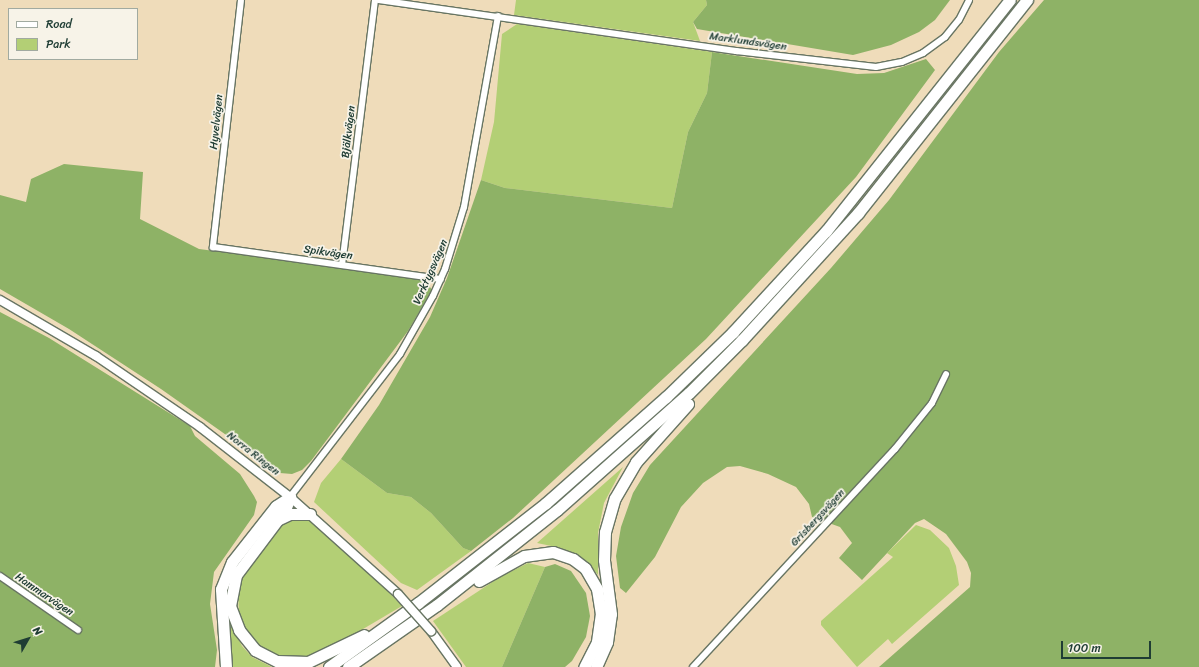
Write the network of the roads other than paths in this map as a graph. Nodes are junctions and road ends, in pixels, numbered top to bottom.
1 (241, 0) edge
2 (376, 0) edge
3 (969, 0) edge
4 (1010, 0) edge
5 (1027, 0) edge
6 (498, 16) junction
7 (213, 247) joint
8 (342, 265) junction
9 (441, 279) junction
10 (0, 300) edge
11 (713, 369) junction
12 (946, 374) dead end
13 (290, 497) junction
14 (310, 514) junction
15 (277, 520) junction
16 (0, 576) edge
17 (437, 605) junction
18 (397, 618) junction
19 (78, 630) dead end
20 (226, 667) edge
21 (329, 667) edge
22 (348, 667) edge
23 (457, 667) edge
24 (584, 667) edge
25 (596, 667) edge
26 (693, 667) edge

1 - 7 street, Hyvelvägen
2 - 6 street, Marklundsvägen
2 - 8 street, Bjälkvägen
3 - 6 street, Marklundsvägen
4 - 18 highway
5 - 11 highway
6 - 9 street, Verktygsvägen
7 - 8 street, Spikvägen
8 - 9 street, Spikvägen
9 - 13 street, Verktygsvägen
10 - 13 main road, Norra Ringen
11 - 17 highway
11 - 25 highway
12 - 26 street, Grisbergsvägen
13 - 14 main road, Norra Ringen
13 - 15 highway
13 - 20 highway
14 - 15 highway
14 - 23 main road, Norra Ringen, bridge
15 - 18 highway
16 - 19 street, Hammarvägen
17 - 22 highway
17 - 24 highway
18 - 21 highway

